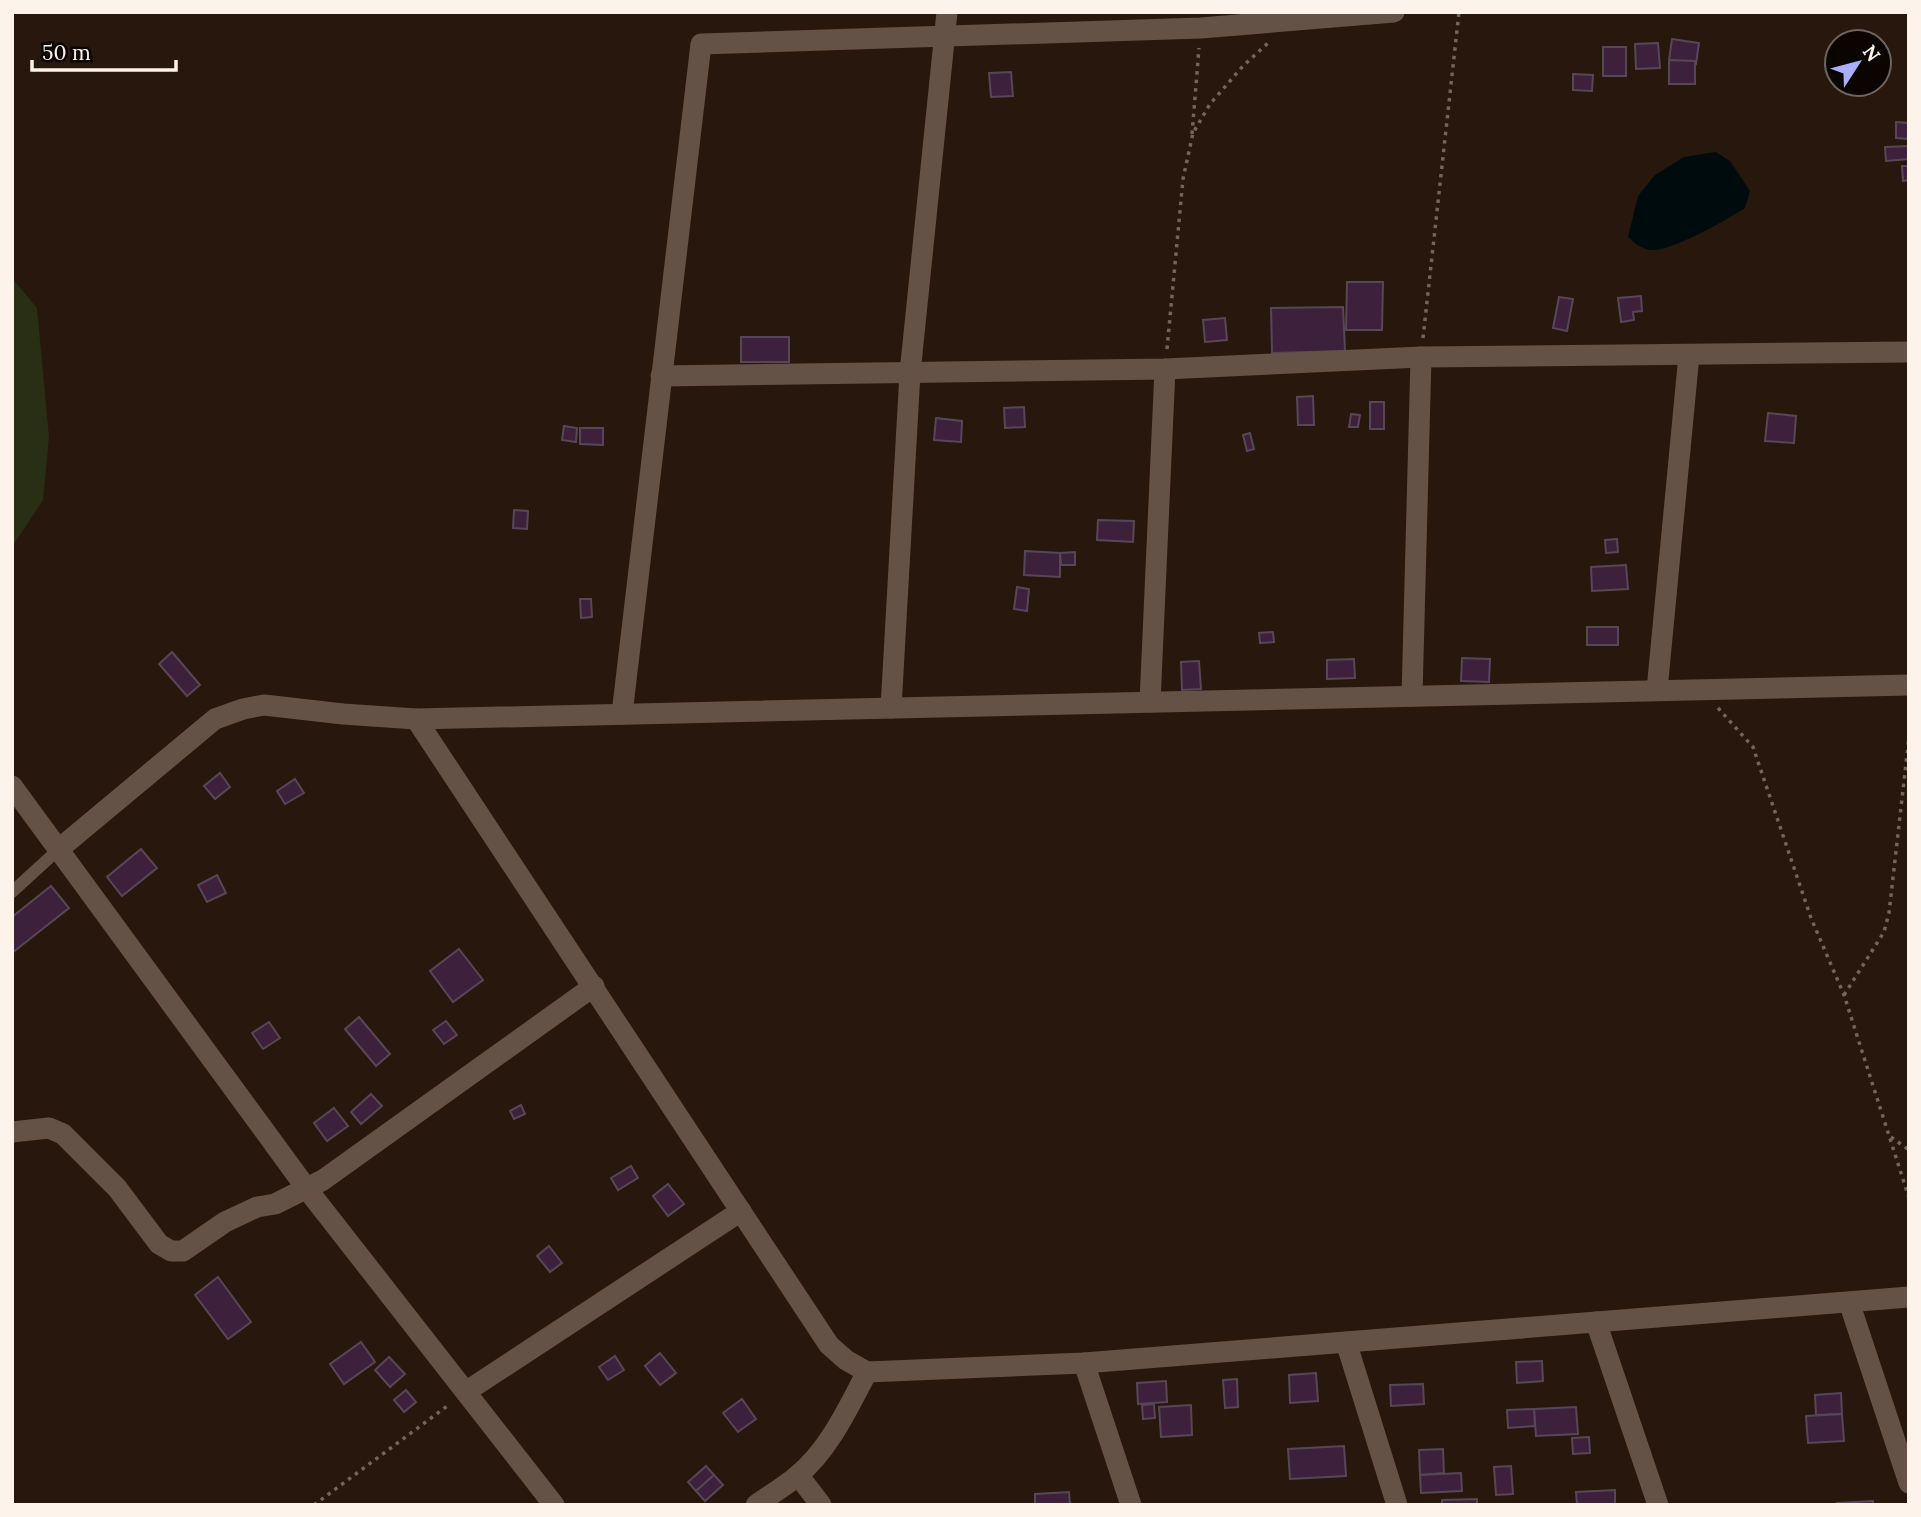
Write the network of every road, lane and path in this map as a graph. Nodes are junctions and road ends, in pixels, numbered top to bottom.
1 (947, 12) edge
2 (1394, 12) edge
3 (1459, 12) edge
4 (1292, 21) junction
5 (1200, 28) junction
6 (944, 36) junction
7 (1191, 144) junction
8 (1909, 352) edge
9 (1689, 355) junction
10 (1421, 357) junction
11 (1165, 369) junction
12 (910, 373) junction
13 (661, 376) junction
14 (1909, 685) edge
15 (1657, 690) junction
16 (1698, 690) junction
17 (1412, 696) junction
18 (1150, 702) junction
19 (891, 708) junction
20 (622, 714) junction
21 (416, 719) junction
22 (1909, 737) edge
23 (12, 786) edge
24 (59, 849) junction
25 (12, 892) edge
26 (594, 986) junction
27 (1844, 995) junction
28 (12, 1132) edge
29 (1889, 1135) junction
30 (1909, 1150) edge
31 (307, 1189) junction
32 (1909, 1198) edge
33 (741, 1211) junction
34 (1909, 1297) edge
35 (1849, 1302) junction
36 (1596, 1322) junction
37 (1346, 1342) junction
38 (1084, 1363) junction
39 (867, 1372) junction
40 (467, 1391) junction
41 (798, 1475) junction
42 (1909, 1483) edge
43 (314, 1505) edge
44 (554, 1505) edge
45 (756, 1505) edge
46 (821, 1505) edge
47 (1130, 1505) edge
48 (1397, 1505) edge
49 (1658, 1505) edge

1 - 6 street
2 - 4 street
3 - 10 path
4 - 5 street
4 - 7 path
5 - 6 street
5 - 7 path
6 - 12 street
6 - 13 street
7 - 11 path
8 - 9 street
9 - 10 street
9 - 15 street
10 - 11 street
10 - 17 street
11 - 12 street
11 - 18 street
12 - 13 street
12 - 19 street
13 - 20 street
14 - 16 street
15 - 16 street
15 - 17 street
16 - 27 path
17 - 18 street
18 - 19 street
19 - 20 street
20 - 21 street
21 - 24 street
21 - 26 street
22 - 27 path
23 - 24 street
24 - 25 lane
24 - 31 street
26 - 31 street
26 - 33 street
27 - 29 path
28 - 31 street
29 - 30 path
29 - 32 path
31 - 40 street
33 - 39 street
33 - 40 street
34 - 35 street
35 - 36 street
35 - 42 street
36 - 37 street
36 - 49 street
37 - 38 street
37 - 48 street
38 - 39 street
38 - 47 street
39 - 41 street
40 - 43 path
40 - 44 street
41 - 45 street
41 - 46 street

